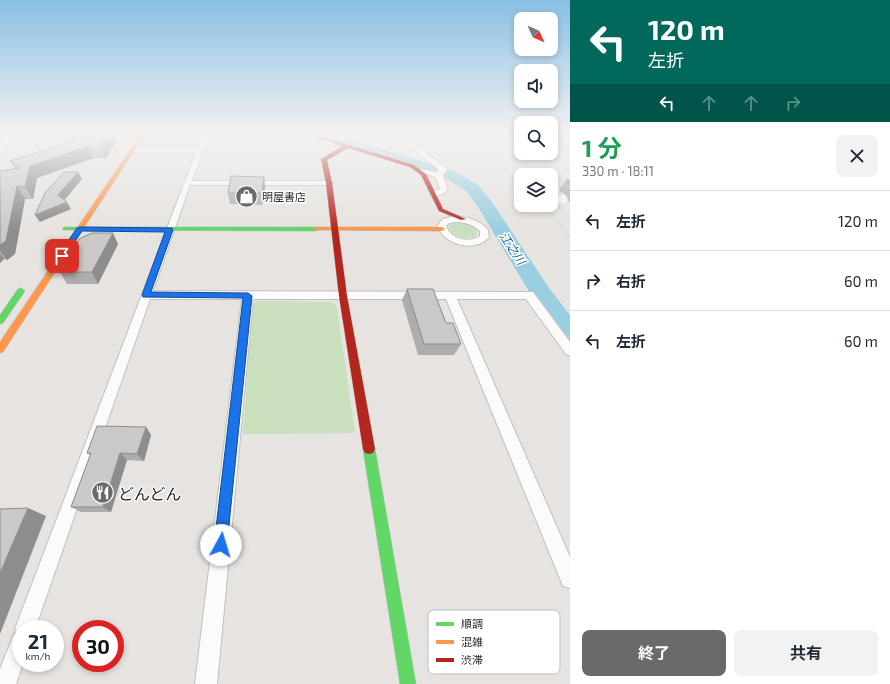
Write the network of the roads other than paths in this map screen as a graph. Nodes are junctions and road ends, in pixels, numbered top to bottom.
1 (122, 166) edge
2 (194, 166) edge
3 (325, 166) edge
4 (410, 166) edge
5 (439, 166) edge
6 (420, 171) junction
7 (439, 175) junction
8 (187, 183) junction
9 (329, 183) junction
10 (434, 194) junction
11 (558, 199) edge
12 (562, 199) dead end
13 (73, 218) dead end
14 (463, 219) junction
15 (80, 229) junction
16 (170, 230) junction
17 (335, 230) junction
18 (442, 230) junction
19 (26, 284) dead end
20 (146, 295) junction
21 (450, 295) junction
22 (248, 296) junction
23 (343, 296) junction
24 (0, 321) edge
25 (0, 349) edge
26 (570, 351) edge
27 (570, 579) edge
28 (28, 620) edge
29 (12, 665) edge
30 (5, 684) edge
31 (206, 684) edge
32 (408, 684) edge

1 - 15 main road
2 - 8 street
3 - 9 main road
4 - 6 main road
5 - 7 street
6 - 7 street
6 - 10 main road
7 - 10 street
8 - 9 street
8 - 16 street
9 - 17 main road
10 - 14 main road
11 - 12 street, bridge
13 - 15 main road
14 - 18 street
14 - 18 street
15 - 16 main road
15 - 25 main road
16 - 17 main road
16 - 20 street
17 - 18 main road
17 - 23 main road
19 - 24 main road
20 - 22 street
20 - 28 street
21 - 23 street
21 - 26 street
21 - 27 street
22 - 23 street
22 - 31 street
23 - 32 main road
29 - 30 street

